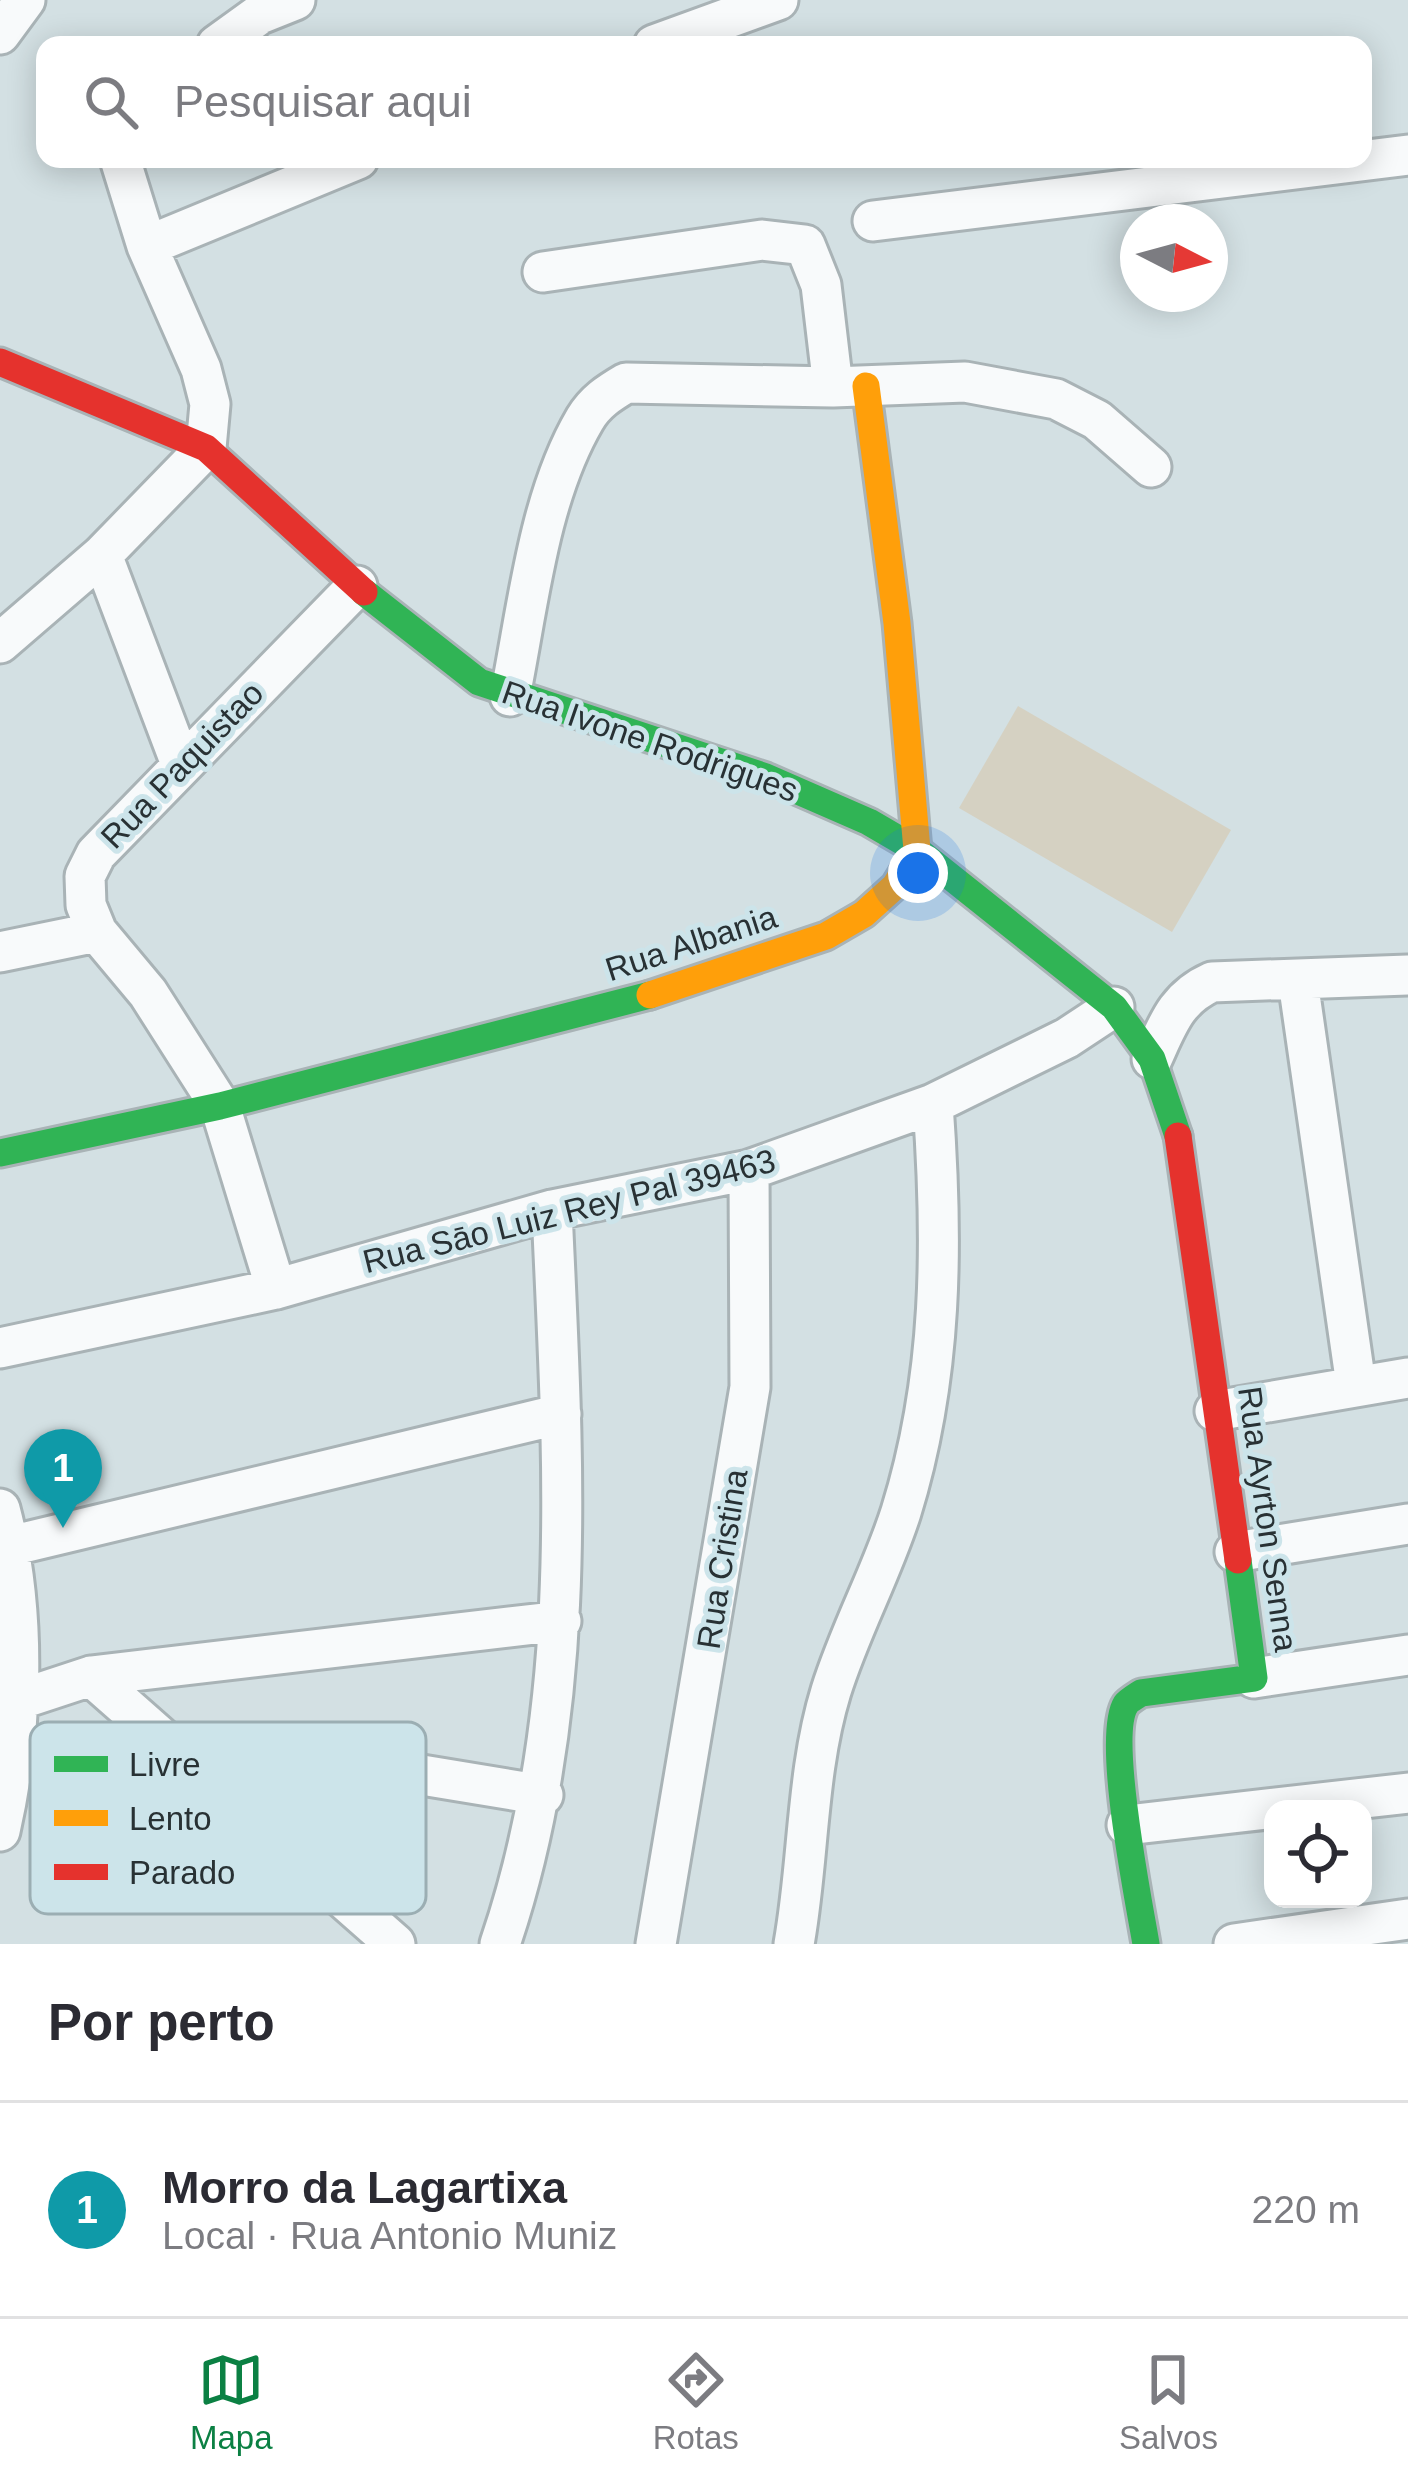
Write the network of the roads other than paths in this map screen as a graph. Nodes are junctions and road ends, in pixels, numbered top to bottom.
1 (25, 0) edge
2 (778, 0) edge
3 (273, 5) edge
4 (0, 34) edge
5 (230, 36) edge
6 (680, 36) edge
7 (1408, 155) edge
8 (1372, 159) edge
9 (123, 168) edge
10 (336, 168) edge
11 (1303, 168) edge
12 (873, 221) dead end
13 (146, 246) junction
14 (543, 272) dead end
15 (0, 362) edge
16 (850, 387) junction
17 (206, 448) junction
18 (1151, 467) dead end
19 (102, 555) junction
20 (357, 586) junction
21 (0, 643) edge
22 (510, 696) junction
23 (181, 764) junction
24 (917, 850) junction
25 (97, 932) junction
26 (0, 952) edge
27 (1408, 975) edge
28 (1298, 981) junction
29 (1114, 1007) junction
30 (1152, 1059) junction
31 (933, 1104) junction
32 (220, 1106) junction
33 (1180, 1142) joint
34 (0, 1153) edge
35 (749, 1169) junction
36 (552, 1210) junction
37 (276, 1289) junction
38 (0, 1348) edge
39 (1408, 1378) edge
40 (1356, 1385) junction
41 (1215, 1411) junction
42 (561, 1414) junction
43 (1408, 1524) edge
44 (5, 1528) edge
45 (1235, 1552) junction
46 (8, 1597) edge
47 (561, 1621) junction
48 (1408, 1655) edge
49 (91, 1676) junction
50 (1254, 1678) junction
51 (7, 1704) edge
52 (143, 1722) edge
53 (426, 1776) edge
54 (1408, 1793) edge
55 (543, 1795) junction
56 (1127, 1825) junction
57 (0, 1832) edge
58 (361, 1914) edge
59 (1408, 1919) edge
60 (395, 1944) edge
61 (500, 1944) edge
62 (656, 1944) edge
63 (794, 1944) edge
64 (1146, 1944) edge
65 (1234, 1944) edge

1 - 4 street
2 - 6 street
3 - 5 street
7 - 8 street
9 - 13 street
10 - 13 street
11 - 12 street
13 - 17 street
14 - 16 street
15 - 17 street, Rua Ivone Rodrigues
16 - 18 street
16 - 22 street
16 - 24 street
17 - 19 street
17 - 20 street, Rua Ivone Rodrigues
19 - 21 street
19 - 23 street
20 - 22 street, Rua Ivone Rodrigues
20 - 23 street, Rua Paquistao
22 - 24 street, Rua Ivone Rodrigues
23 - 25 street, Rua Paquistao
24 - 29 street, Rua Ivone Rodrigues
24 - 32 street, Rua Albania
25 - 26 street
25 - 32 street, Rua Paquistao
27 - 28 street
28 - 30 street
28 - 40 street
29 - 30 street, Rua Ivone Rodrigues
29 - 31 street, Rua Sāo Luiz Rey Pal 39463
30 - 33 street, Rua Ivone Rodrigues
31 - 35 street, Rua Sāo Luiz Rey Pal 39463
31 - 63 street
32 - 34 street, Rua Albania
32 - 37 street, Rua Paquistao
33 - 41 street, Rua Ayrton Senna
35 - 36 street, Rua Sāo Luiz Rey Pal 39463
35 - 62 street, Rua Cristina
36 - 37 street, Rua Sāo Luiz Rey Pal 39463
36 - 42 street
37 - 38 street, Rua Sāo Luiz Rey Pal 39463
39 - 40 street
40 - 41 street
41 - 45 street, Rua Ayrton Senna
42 - 44 street
42 - 47 street
43 - 45 street
44 - 46 street
45 - 50 street, Rua Ayrton Senna
46 - 51 street
47 - 49 street
47 - 55 street
48 - 50 street
49 - 51 street
49 - 52 street
50 - 56 street, Rua Ayrton Senna
51 - 57 street
53 - 55 street
54 - 56 street
55 - 61 street
56 - 64 street, Rua Ayrton Senna
58 - 60 street
59 - 65 street

